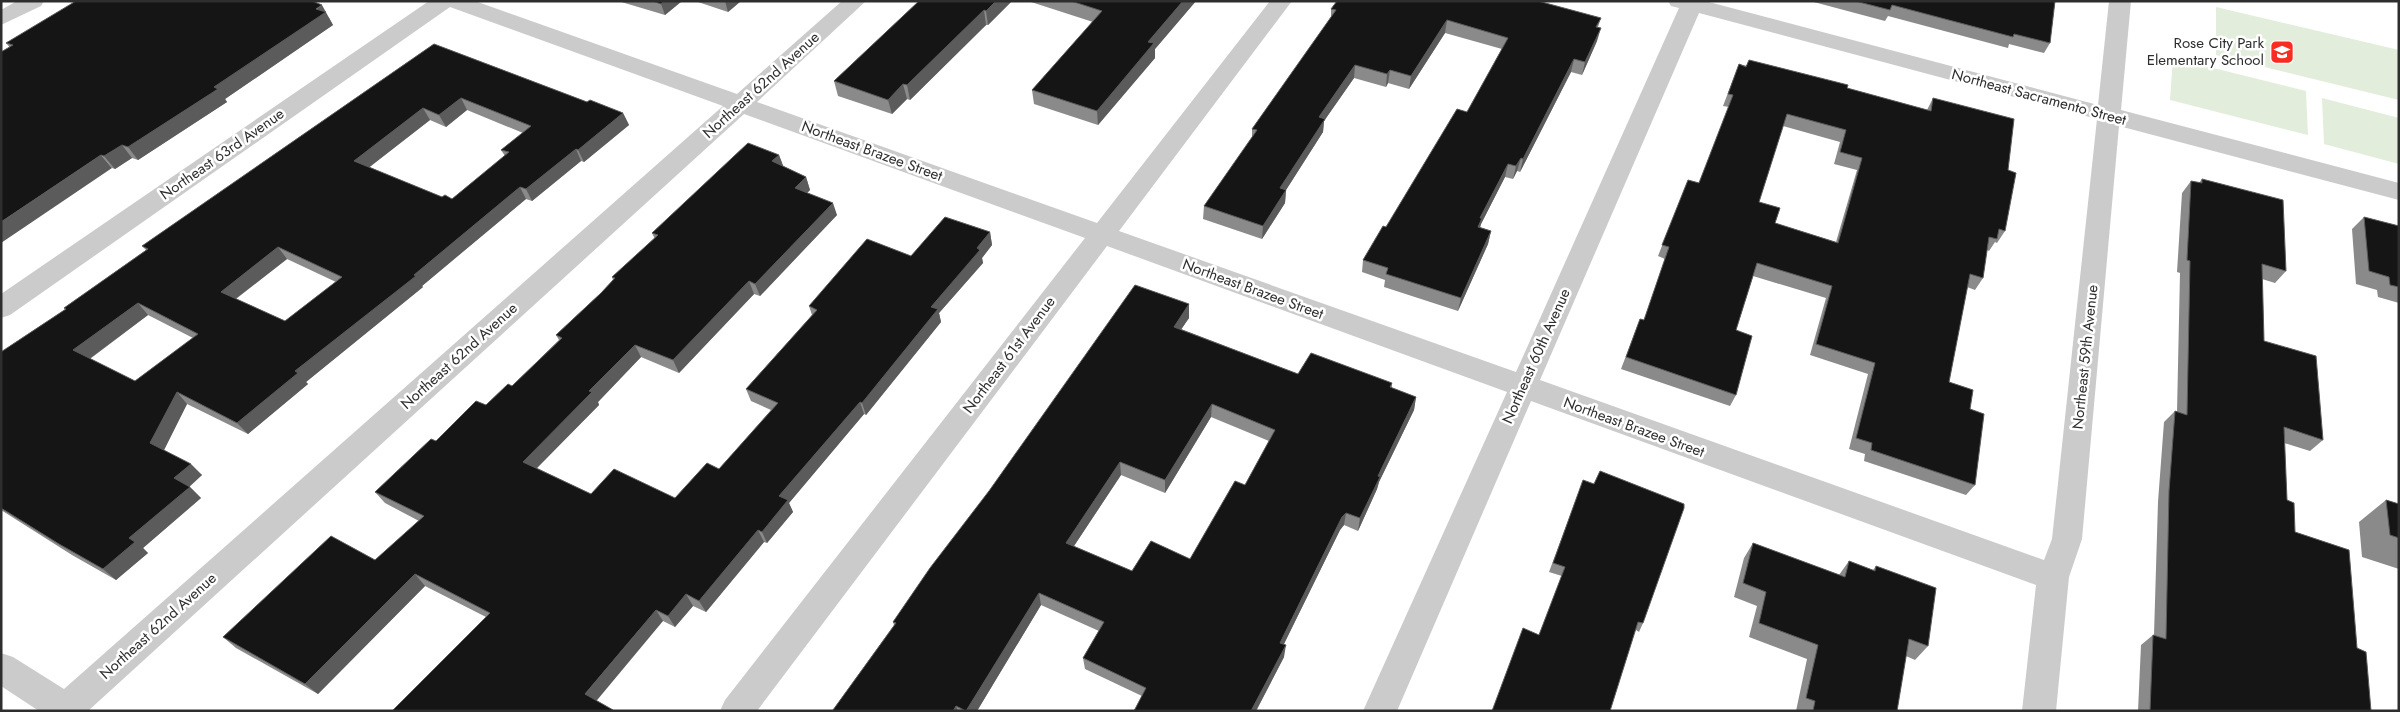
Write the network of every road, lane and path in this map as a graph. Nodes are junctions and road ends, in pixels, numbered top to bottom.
1 (33, 1) edge
2 (444, 1) edge
3 (454, 1) edge
4 (855, 1) edge
5 (1281, 1) edge
6 (2120, 1) edge
7 (1688, 2) edge
8 (1, 19) edge
9 (741, 103) junction
10 (2109, 115) junction
11 (2399, 192) edge
12 (1101, 235) junction
13 (1, 308) edge
14 (1522, 386) junction
15 (2052, 577) junction
16 (1, 668) edge
17 (66, 710) edge
18 (737, 711) edge
19 (1380, 711) edge
20 (2039, 711) edge

1 - 8 street
2 - 13 street, Northeast 63rd Avenue
3 - 9 street, Northeast Brazee Street
4 - 9 street, Northeast 62nd Avenue
5 - 12 street, Northeast 61st Avenue
6 - 10 street, Northeast 59th Avenue
7 - 10 street, Northeast Sacramento Street
7 - 14 street, Northeast 60th Avenue
9 - 12 street, Northeast Brazee Street
9 - 17 street, Northeast 62nd Avenue
10 - 11 street, Northeast Sacramento Street
10 - 15 street, Northeast 59th Avenue
12 - 14 street, Northeast Brazee Street
12 - 18 street, Northeast 61st Avenue
14 - 15 street, Northeast Brazee Street
14 - 19 street, Northeast 60th Avenue
15 - 20 street, Northeast 59th Avenue
16 - 17 street

